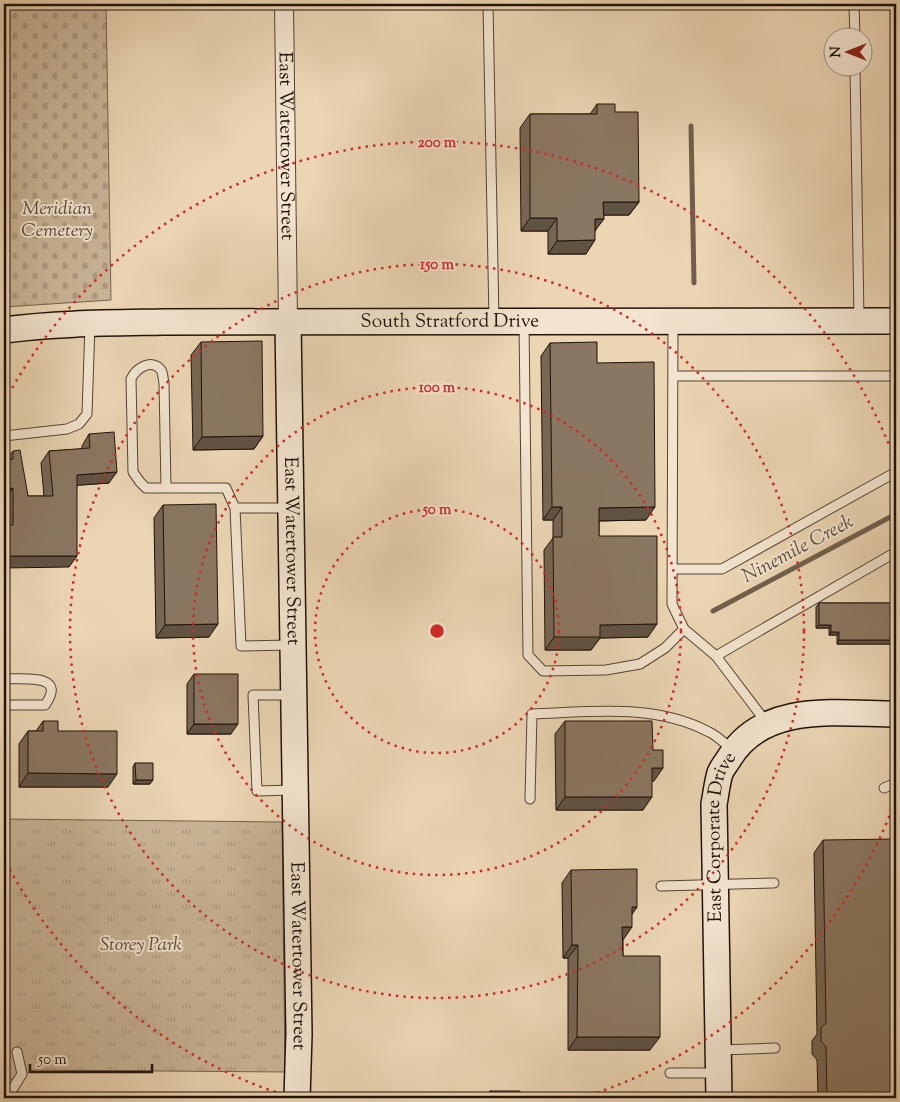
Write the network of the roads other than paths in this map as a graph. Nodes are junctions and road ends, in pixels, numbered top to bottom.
1 (284, 4) edge
2 (488, 4) edge
3 (854, 4) edge
4 (855, 28) edge
5 (855, 78) edge
6 (673, 320) junction
7 (524, 321) junction
8 (859, 321) junction
9 (896, 321) edge
10 (288, 322) junction
11 (494, 322) junction
12 (90, 323) junction
13 (4, 330) edge
14 (673, 376) junction
15 (896, 376) edge
16 (4, 436) edge
17 (896, 472) edge
18 (166, 488) junction
19 (235, 508) junction
20 (291, 508) junction
21 (896, 552) edge
22 (672, 569) junction
23 (684, 629) junction
24 (294, 645) junction
25 (716, 656) junction
26 (4, 679) edge
27 (294, 695) junction
28 (4, 705) edge
29 (896, 714) edge
30 (767, 724) junction
31 (734, 751) junction
32 (896, 783) edge
33 (884, 788) dead end
34 (296, 790) junction
35 (530, 799) dead end
36 (774, 884) dead end
37 (715, 885) junction
38 (661, 886) dead end
39 (775, 1048) dead end
40 (17, 1052) dead end
41 (718, 1061) junction
42 (670, 1074) dead end
43 (7, 1098) edge
44 (297, 1098) edge
45 (719, 1098) edge

1 - 10 street, East Watertower Street
2 - 11 lane
3 - 4 lane
5 - 8 lane
6 - 7 street, South Stratford Drive
6 - 8 street, South Stratford Drive
6 - 14 lane
7 - 11 street, South Stratford Drive
7 - 23 lane
8 - 9 street, South Stratford Drive
10 - 11 street, South Stratford Drive
10 - 12 street, South Stratford Drive
10 - 20 street, East Watertower Street
12 - 13 street, South Stratford Drive
12 - 16 lane
14 - 15 lane
14 - 22 lane
17 - 22 lane
18 - 18 lane
18 - 19 lane
19 - 20 lane
19 - 24 lane
20 - 24 street, East Watertower Street
21 - 25 lane
22 - 23 lane
23 - 25 lane
24 - 27 street, East Watertower Street
25 - 30 lane
26 - 28 lane
27 - 34 street, East Watertower Street
27 - 34 lane
29 - 30 street, East Corporate Drive
30 - 31 street, East Corporate Drive
31 - 35 lane
31 - 37 street, East Corporate Drive
32 - 33 lane
34 - 44 street, East Watertower Street
36 - 37 lane
37 - 38 lane
37 - 41 street, East Corporate Drive
39 - 41 lane
40 - 43 lane
41 - 42 lane
41 - 45 street, East Corporate Drive

